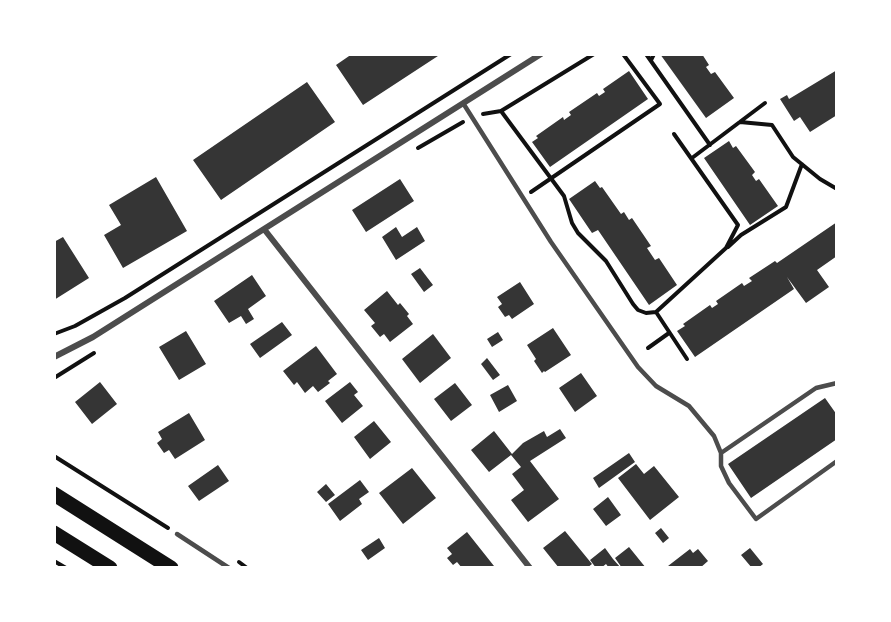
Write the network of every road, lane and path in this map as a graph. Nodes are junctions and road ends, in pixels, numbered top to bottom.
1 (511, 54) edge
2 (540, 54) edge
3 (594, 54) edge
4 (623, 54) edge
5 (646, 54) edge
6 (654, 54) edge
7 (651, 60) junction
8 (463, 103) junction
9 (765, 103) dead end
10 (501, 111) junction
11 (471, 116) junction
12 (740, 122) junction
13 (674, 134) dead end
14 (710, 145) junction
15 (414, 149) dead end
16 (692, 158) junction
17 (802, 164) junction
18 (552, 178) junction
19 (837, 189) edge
20 (523, 198) junction
21 (264, 229) junction
22 (726, 248) junction
23 (656, 312) junction
24 (669, 333) junction
25 (54, 334) edge
26 (74, 345) junction
27 (102, 347) dead end
28 (648, 348) dead end
29 (54, 351) edge
30 (54, 357) edge
31 (687, 359) dead end
32 (54, 378) edge
33 (836, 384) edge
34 (721, 453) junction
35 (54, 456) edge
36 (837, 461) edge
37 (54, 494) edge
38 (54, 533) edge
39 (177, 534) joint
40 (54, 561) edge
41 (66, 568) edge
42 (110, 568) edge
43 (171, 568) edge
44 (229, 568) edge
45 (530, 568) edge

1 - 25 path
2 - 8 street
3 - 10 path
4 - 18 path
5 - 7 path
6 - 7 path
7 - 14 path
8 - 11 lane
8 - 21 street
9 - 12 path
10 - 11 path
10 - 18 path
11 - 15 path
11 - 20 lane
12 - 14 path
12 - 17 path
13 - 16 path
14 - 16 path
16 - 22 path
17 - 19 path
17 - 22 path
18 - 20 path
18 - 23 path
20 - 34 lane
21 - 26 street
21 - 45 street
22 - 23 path
23 - 24 path
24 - 28 path
24 - 31 path
26 - 29 street
26 - 30 street
27 - 32 path
33 - 34 lane
34 - 36 lane
35 - 39 path
37 - 43 main road
38 - 42 main road
39 - 44 lane
40 - 41 path

